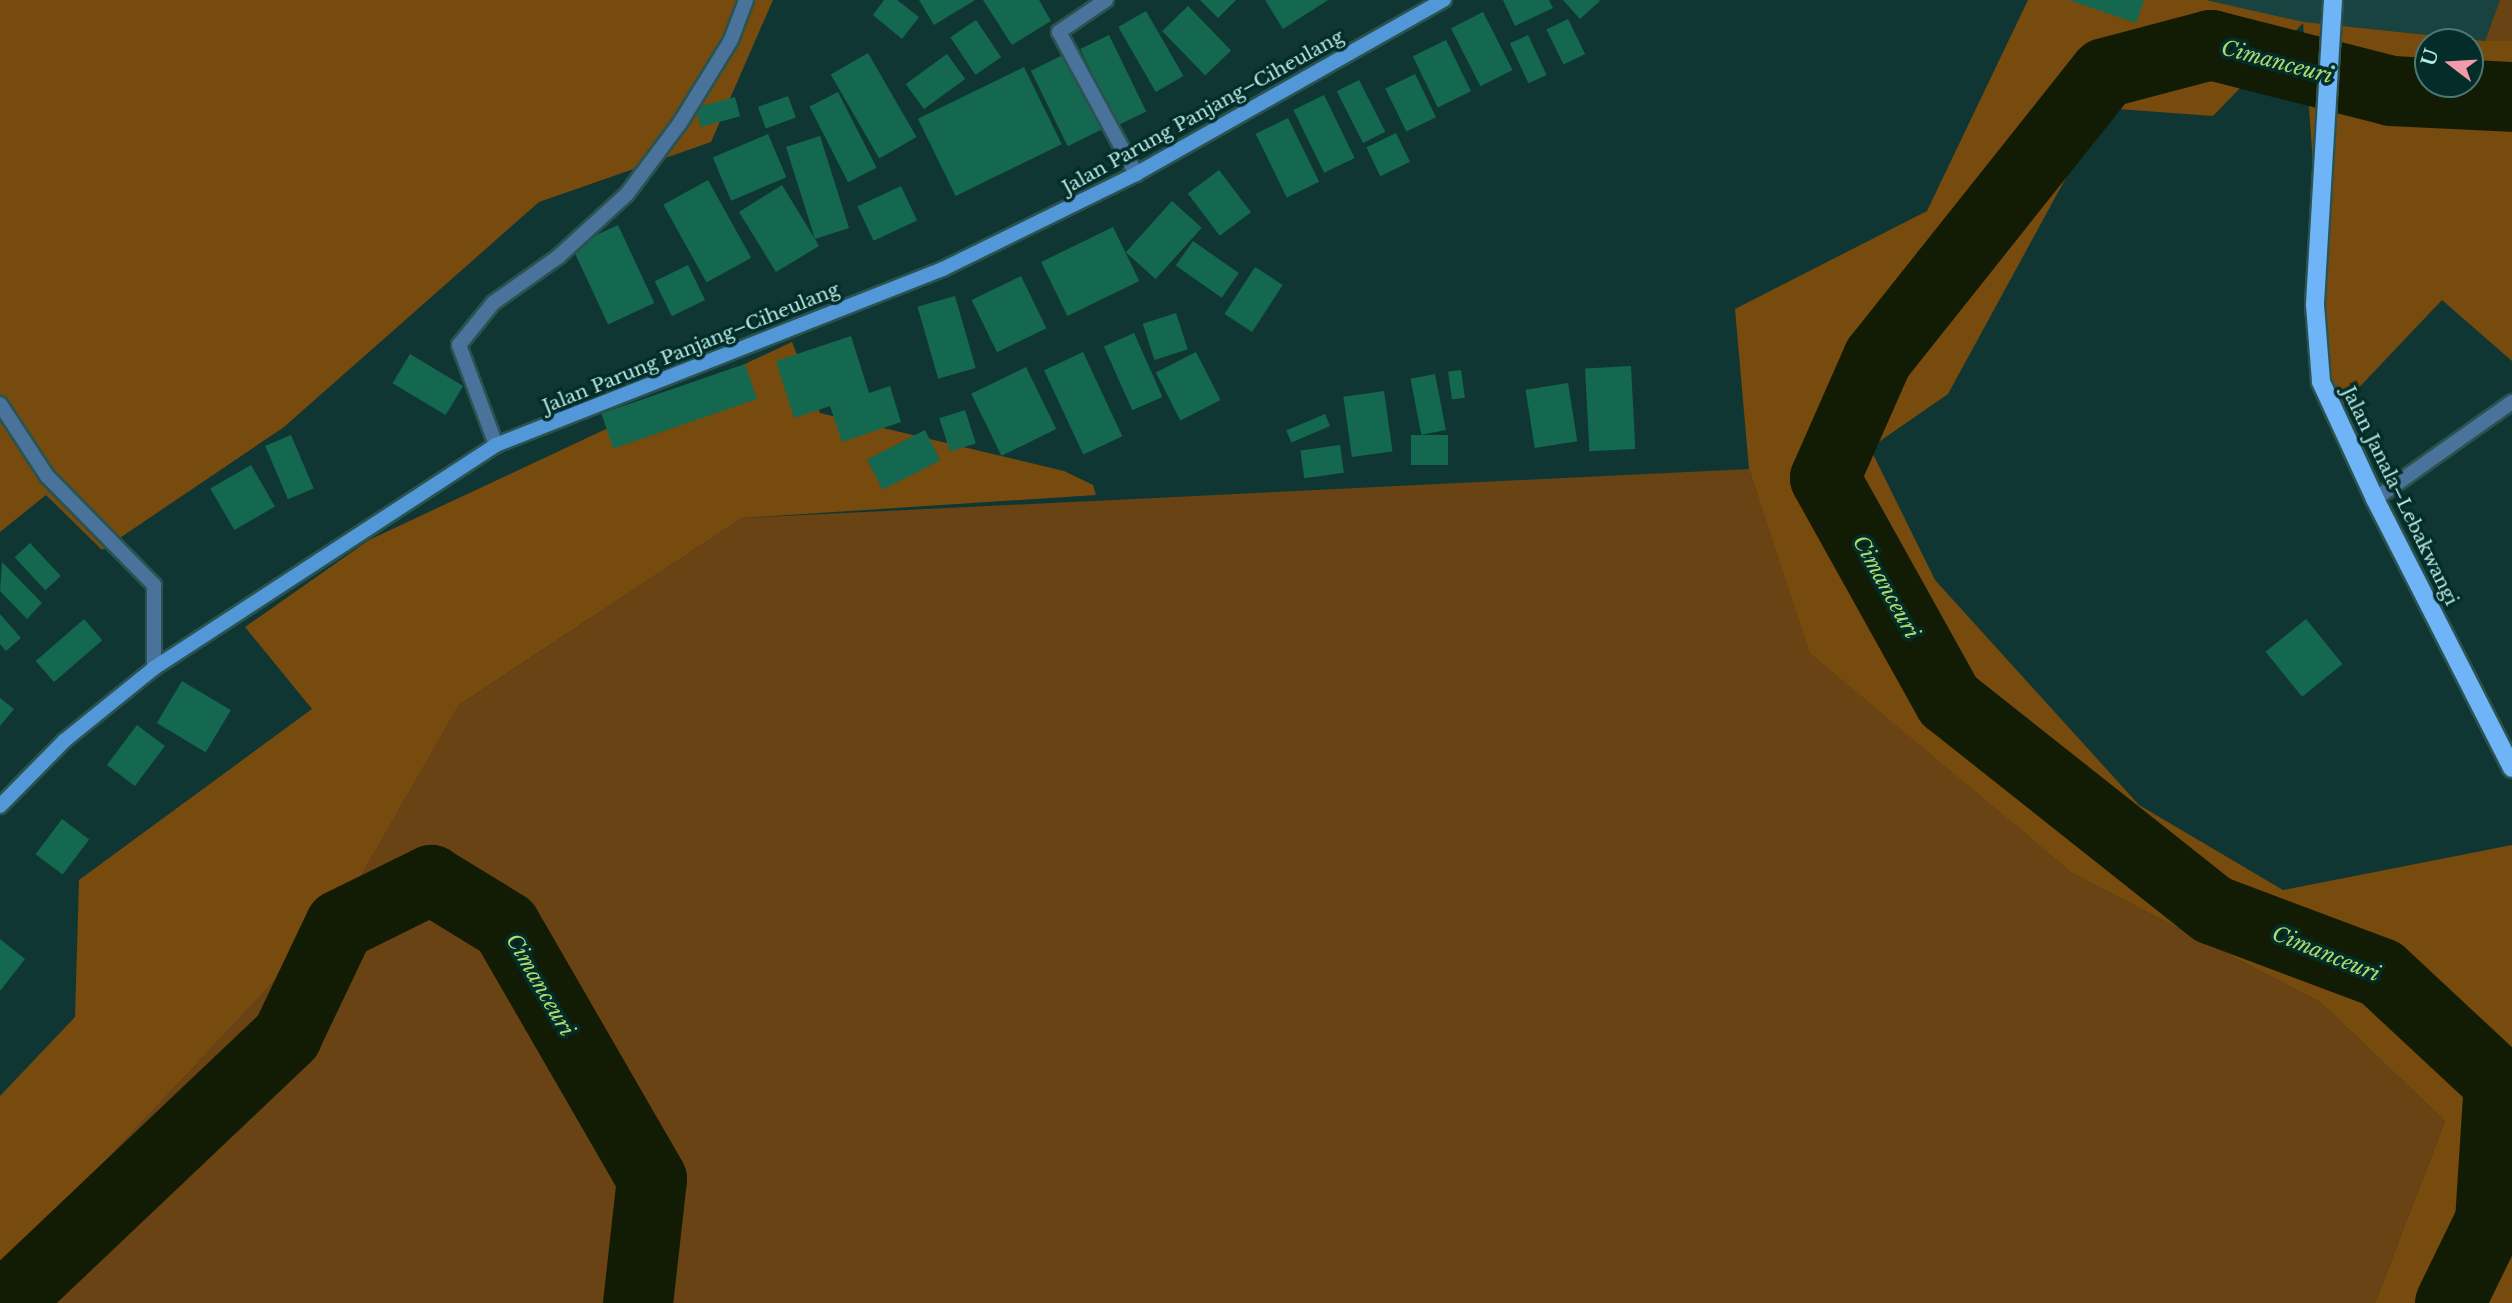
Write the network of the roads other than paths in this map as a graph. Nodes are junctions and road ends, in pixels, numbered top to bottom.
1 (746, 0) edge
2 (1106, 0) edge
3 (1444, 0) edge
4 (2333, 4) edge
5 (1136, 174) junction
6 (2512, 402) edge
7 (0, 404) edge
8 (496, 445) junction
9 (2375, 499) junction
10 (154, 668) junction
11 (2512, 768) edge
12 (0, 806) edge

1 - 8 street
2 - 5 street
3 - 5 street, Jalan Parung Panjang–Ciheulang
4 - 9 main road, Jalan Janala–Lebakwangi
5 - 8 street, Jalan Parung Panjang–Ciheulang
6 - 9 street
7 - 10 street
8 - 10 street, Jalan Parung Panjang–Ciheulang
9 - 11 main road, Jalan Janala–Lebakwangi
10 - 12 street, Jalan Parung Panjang–Ciheulang

